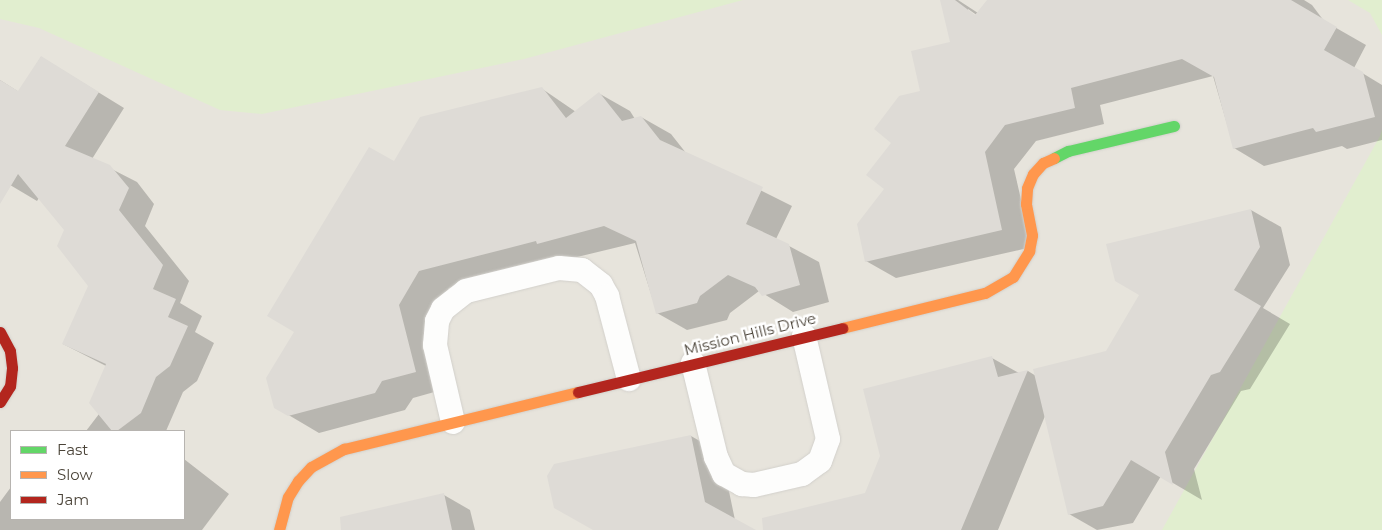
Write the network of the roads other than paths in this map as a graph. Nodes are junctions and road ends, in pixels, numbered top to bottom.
1 (1174, 126) dead end
2 (0, 332) edge
3 (804, 336) junction
4 (693, 363) junction
5 (629, 378) junction
6 (0, 402) edge
7 (453, 422) junction
8 (279, 530) edge

1 - 3 street, Mission Hills Drive
2 - 6 street
3 - 4 street, Mission Hills Drive
3 - 4 lane
4 - 5 street, Mission Hills Drive
5 - 7 street, Mission Hills Drive
5 - 7 lane
7 - 8 street, Mission Hills Drive

